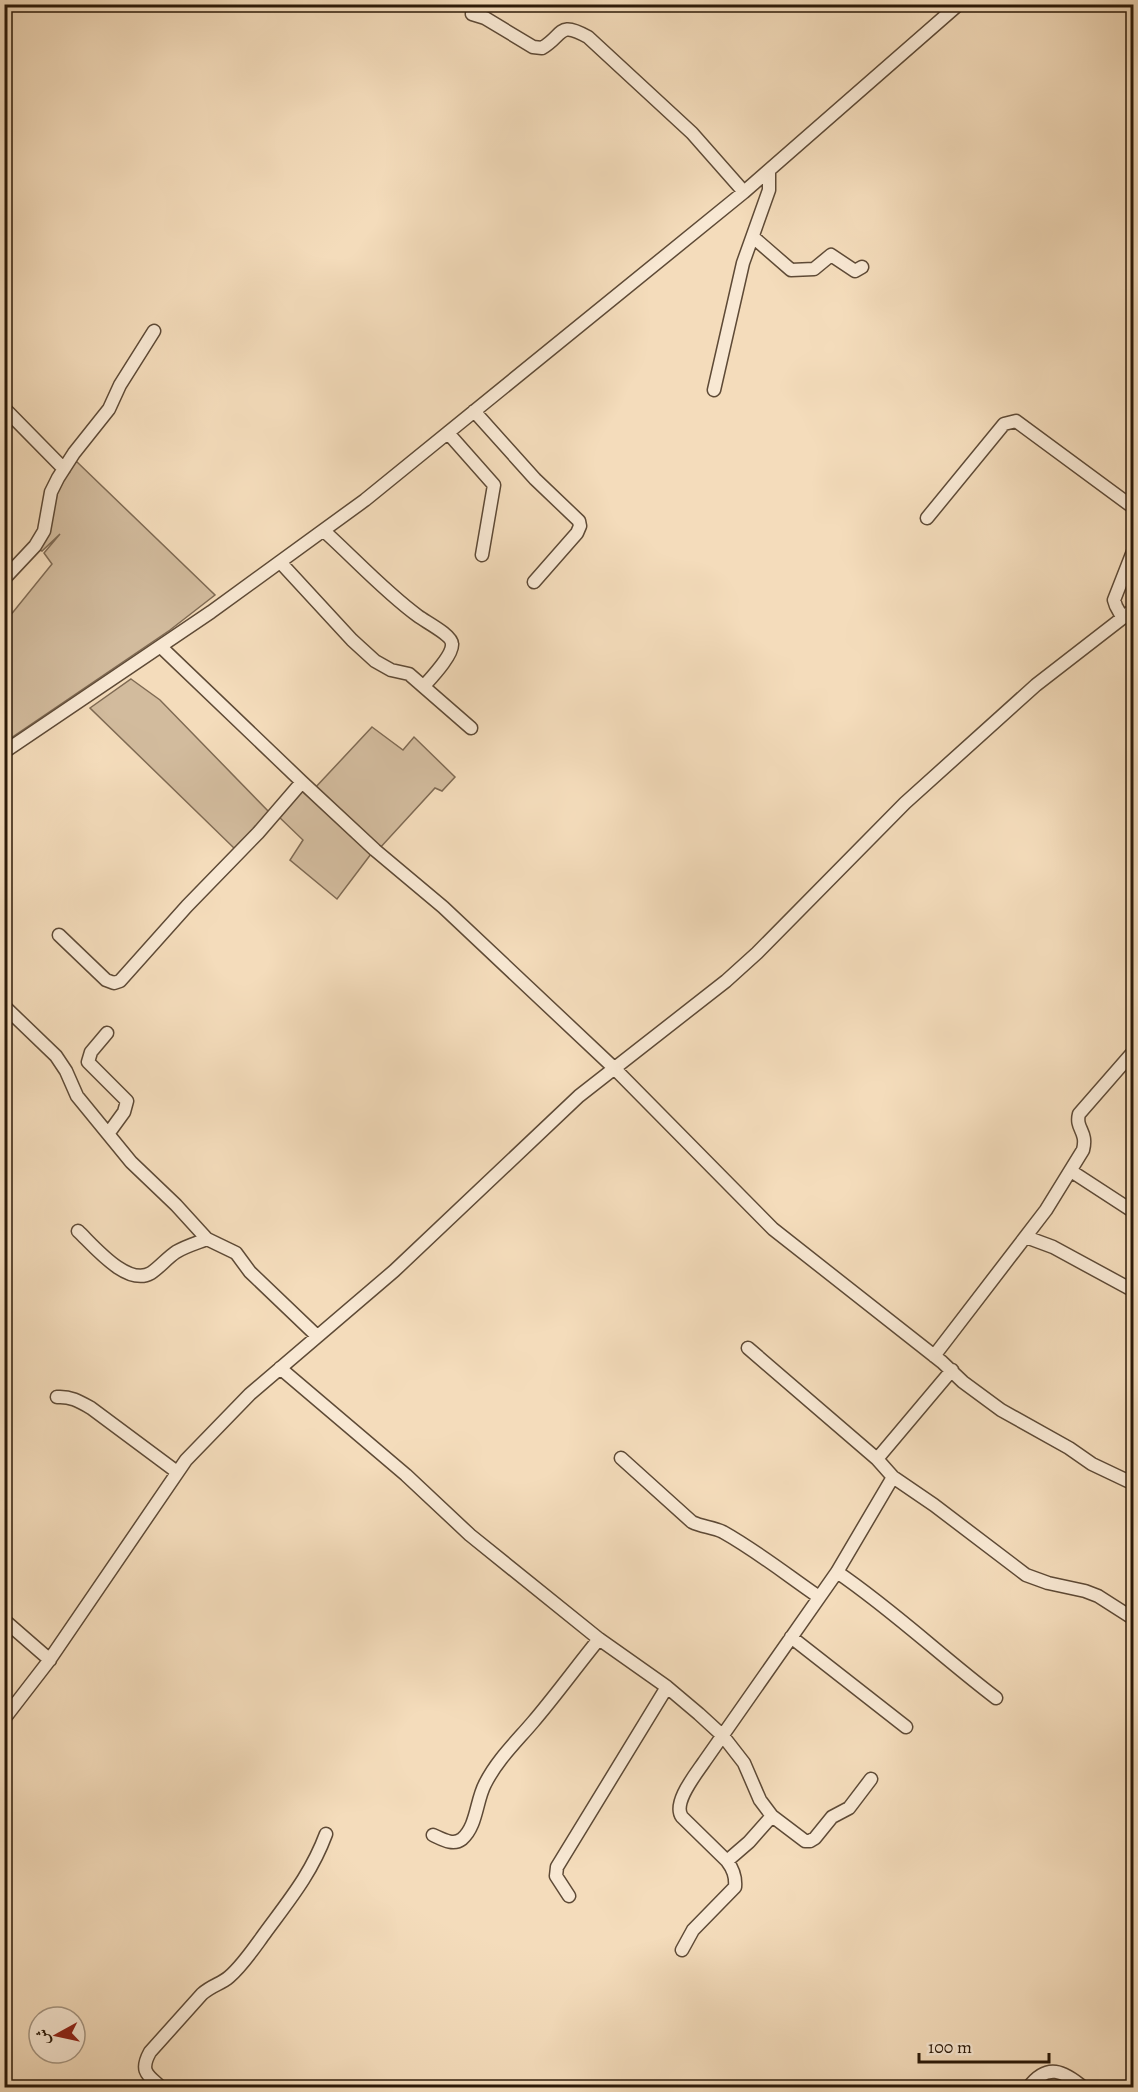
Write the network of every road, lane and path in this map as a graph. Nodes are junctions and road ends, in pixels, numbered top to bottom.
1 (959, 4) edge
2 (472, 14) dead end
3 (768, 172) junction
4 (744, 192) junction
5 (753, 237) junction
6 (862, 267) dead end
7 (154, 331) dead end
8 (714, 390) dead end
9 (4, 408) edge
10 (474, 411) junction
11 (448, 433) junction
12 (64, 469) junction
13 (1134, 508) edge
14 (927, 518) dead end
15 (324, 531) junction
16 (1134, 549) edge
17 (482, 555) dead end
18 (281, 563) junction
19 (4, 579) edge
20 (534, 582) dead end
21 (1134, 609) edge
22 (1122, 617) junction
23 (161, 647) junction
24 (424, 687) junction
25 (471, 728) dead end
26 (4, 752) edge
27 (302, 783) junction
28 (58, 935) dead end
29 (4, 1006) edge
30 (106, 1033) dead end
31 (1134, 1050) edge
32 (614, 1068) junction
33 (108, 1134) junction
34 (1071, 1171) junction
35 (1134, 1212) edge
36 (78, 1231) dead end
37 (1026, 1237) junction
38 (207, 1239) junction
39 (1134, 1291) edge
40 (317, 1336) junction
41 (748, 1348) dead end
42 (934, 1356) junction
43 (280, 1368) junction
44 (952, 1370) junction
45 (57, 1397) dead end
46 (621, 1458) dead end
47 (877, 1459) junction
48 (177, 1472) junction
49 (893, 1477) junction
50 (1132, 1483) edge
51 (837, 1572) junction
52 (819, 1597) junction
53 (1134, 1619) edge
54 (4, 1620) edge
55 (791, 1637) junction
56 (599, 1639) junction
57 (50, 1660) junction
58 (667, 1687) junction
59 (996, 1698) dead end
60 (4, 1719) edge
61 (906, 1727) dead end
62 (723, 1736) junction
63 (871, 1779) dead end
64 (772, 1816) junction
65 (326, 1834) dead end
66 (433, 1835) dead end
67 (727, 1861) junction
68 (569, 1896) dead end
69 (682, 1950) dead end
70 (162, 2088) edge
71 (1028, 2088) edge
72 (1084, 2088) edge

1 - 3 street
2 - 4 street
3 - 4 street
3 - 5 street
4 - 10 street
5 - 6 street
5 - 8 street
7 - 12 street
9 - 12 street
10 - 11 street
10 - 20 street
11 - 15 street
11 - 17 street
12 - 19 street
13 - 14 street
15 - 18 street
15 - 24 street
16 - 22 street
18 - 23 street
18 - 24 street
21 - 22 street
22 - 32 street
23 - 26 street
23 - 27 street
24 - 25 street
27 - 28 street
27 - 32 street
29 - 33 street
30 - 33 street
31 - 34 street
32 - 40 street
32 - 42 street
33 - 38 street
34 - 35 street
34 - 37 street
36 - 38 street
37 - 39 street
37 - 42 street
38 - 40 street
40 - 43 street
41 - 47 street
42 - 44 street
43 - 48 street
43 - 56 street
44 - 47 street
44 - 50 street
45 - 48 street
46 - 52 street
47 - 49 street
48 - 57 street
49 - 51 street
49 - 53 street
51 - 52 street
51 - 59 street
52 - 55 street
54 - 57 street
55 - 61 street
55 - 62 street
56 - 58 street
56 - 66 street
57 - 60 street
58 - 62 street
58 - 68 street
62 - 64 street
62 - 67 street
63 - 64 street
64 - 67 street
65 - 70 street
67 - 69 street
71 - 72 street

